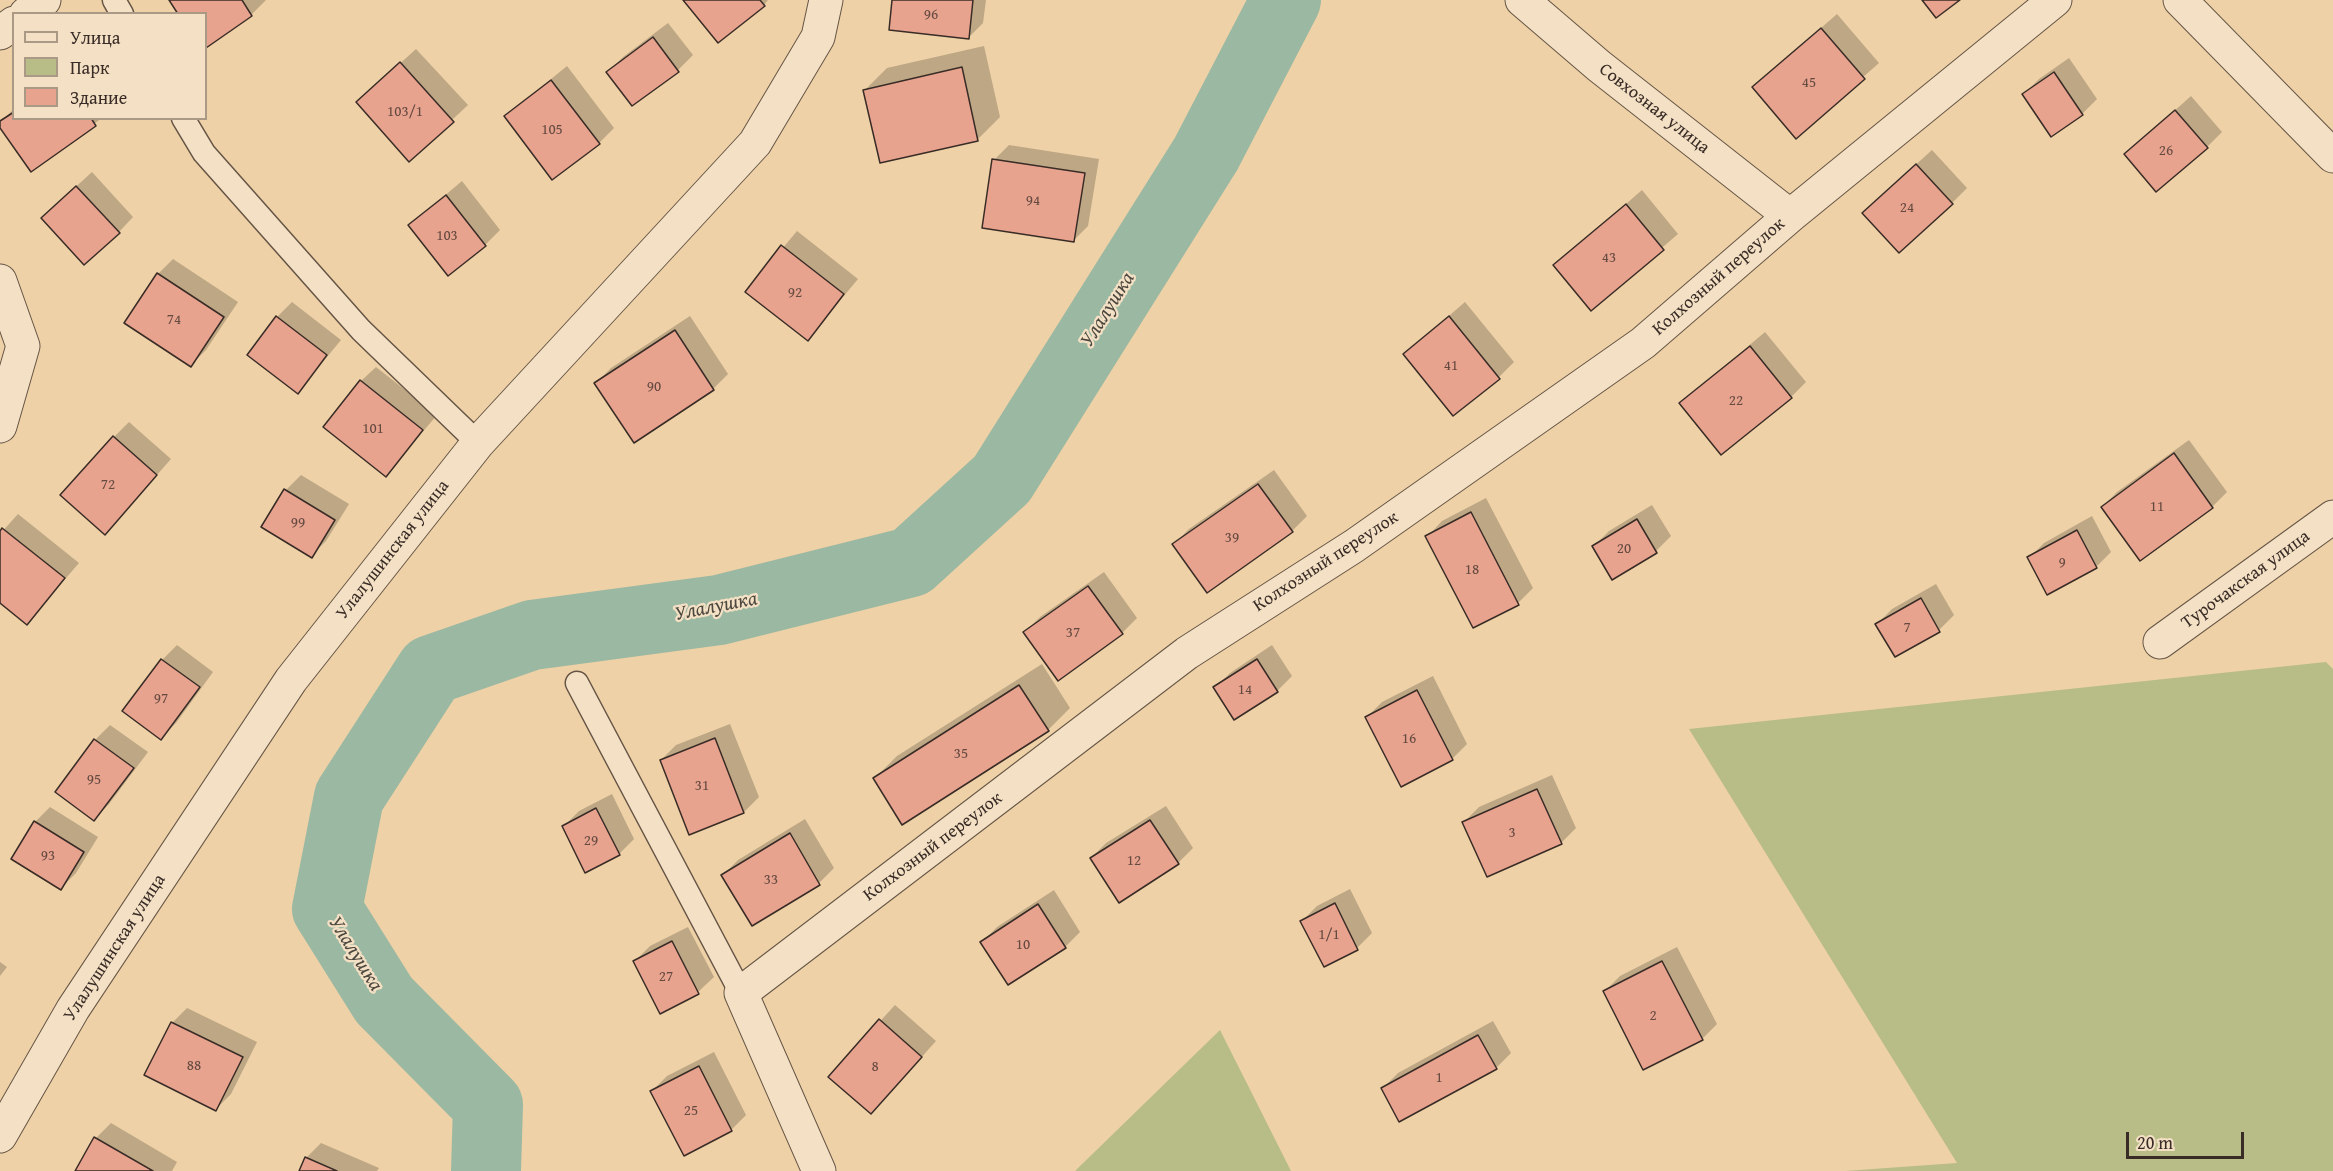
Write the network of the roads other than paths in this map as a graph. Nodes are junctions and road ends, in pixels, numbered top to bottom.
1 (44, 0) edge
2 (826, 0) edge
3 (1522, 0) edge
4 (2055, 0) edge
5 (2180, 0) edge
6 (29, 12) edge
7 (184, 120) edge
8 (2333, 156) edge
9 (1790, 216) junction
10 (0, 281) edge
11 (0, 426) edge
12 (478, 443) junction
13 (2333, 517) edge
14 (2160, 642) dead end
15 (577, 683) dead end
16 (741, 993) junction
17 (0, 1136) edge
18 (819, 1171) edge

1 - 6 street
2 - 12 street, Улалушинская улица
3 - 9 street, Совхозная улица
4 - 9 street, Колхозный переулок
5 - 8 street
7 - 12 lane
9 - 16 street, Колхозный переулок
10 - 11 street
12 - 17 street, Улалушинская улица
13 - 14 street, Турочакская улица
15 - 16 lane
16 - 18 street

